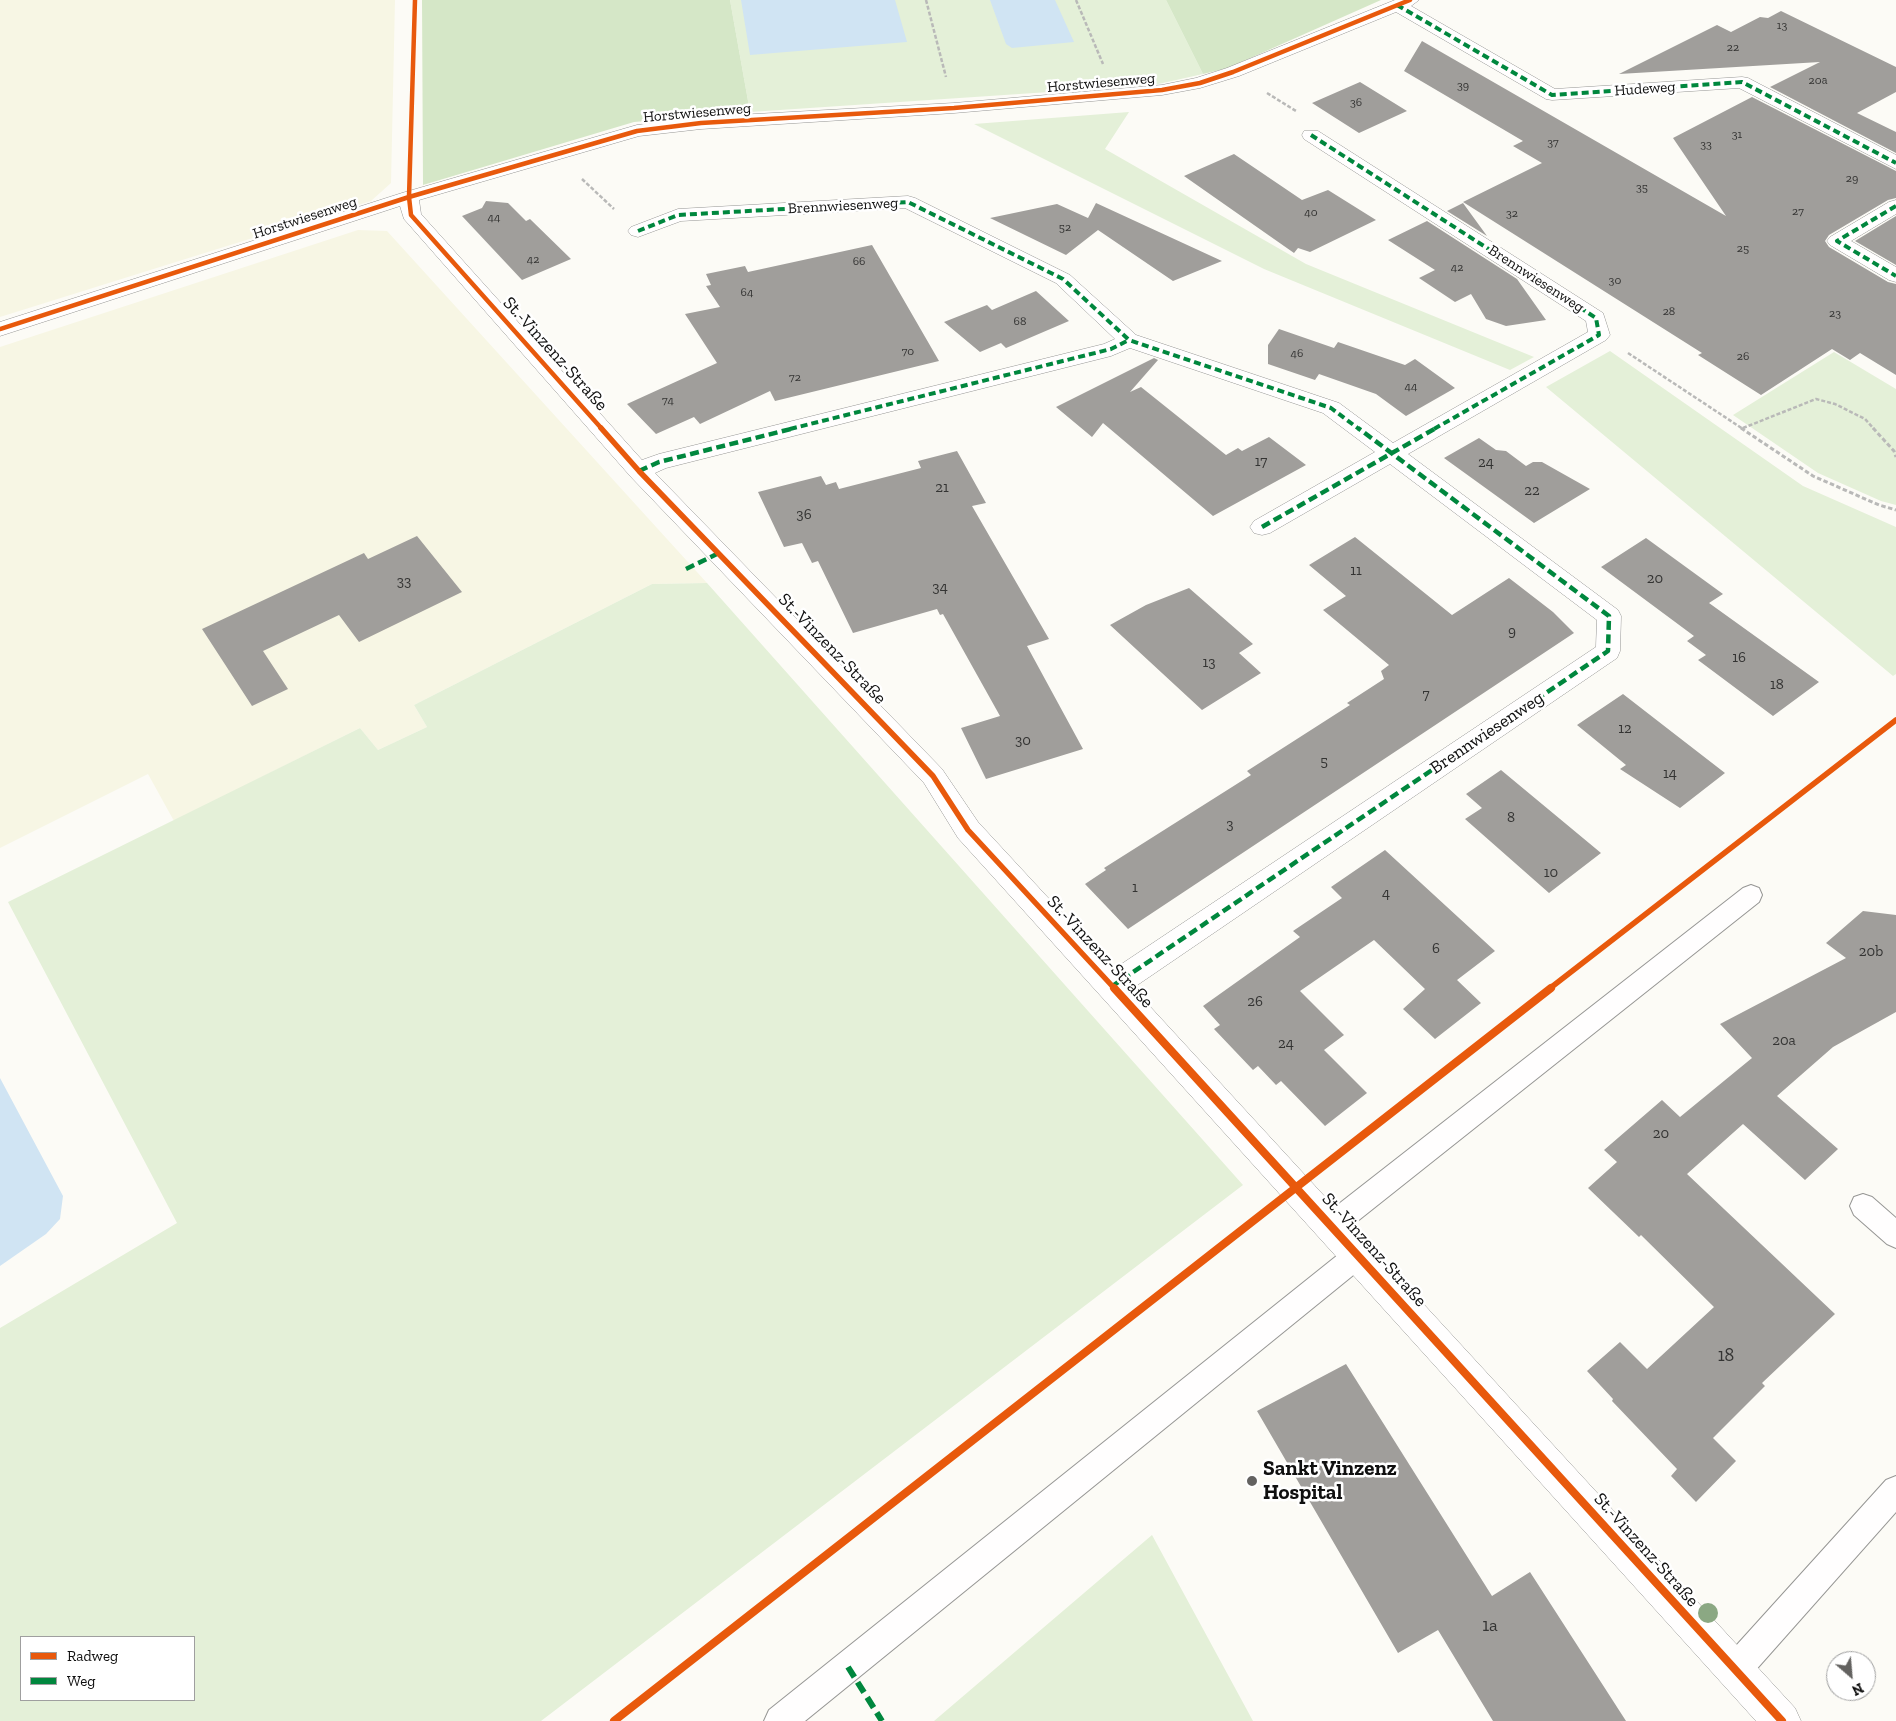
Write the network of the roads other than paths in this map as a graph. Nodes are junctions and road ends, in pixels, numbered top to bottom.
1 (1403, 2) edge
2 (1312, 135) road end
3 (1896, 163) edge
4 (409, 197) junction
5 (1896, 206) edge
6 (638, 231) road end
7 (1896, 276) edge
8 (0, 329) edge
9 (1129, 340) junction
10 (1392, 453) junction
11 (639, 471) junction
12 (1262, 527) dead end
13 (1751, 895) dead end
14 (1111, 987) junction
15 (1863, 1206) dead end
16 (1332, 1226) junction
17 (1896, 1235) edge
18 (1358, 1255) junction
19 (1896, 1490) edge
20 (1735, 1670) junction
21 (780, 1721) edge
22 (1782, 1721) edge

1 - 3 street, Hudeweg
1 - 4 street, Horstwiesenweg
2 - 10 street, Brennwiesenweg
4 - 8 street, Horstwiesenweg
4 - 11 street, St.-Vinzenz-Straße
5 - 7 street
6 - 9 street, Brennwiesenweg
9 - 10 street, Brennwiesenweg
9 - 11 street
10 - 12 street
10 - 14 street, Brennwiesenweg
11 - 14 street, St.-Vinzenz-Straße
13 - 16 lane
14 - 16 street, St.-Vinzenz-Straße
15 - 17 lane
16 - 18 street, St.-Vinzenz-Straße
18 - 20 street, St.-Vinzenz-Straße
18 - 21 lane
19 - 20 lane
20 - 22 street, St.-Vinzenz-Straße

